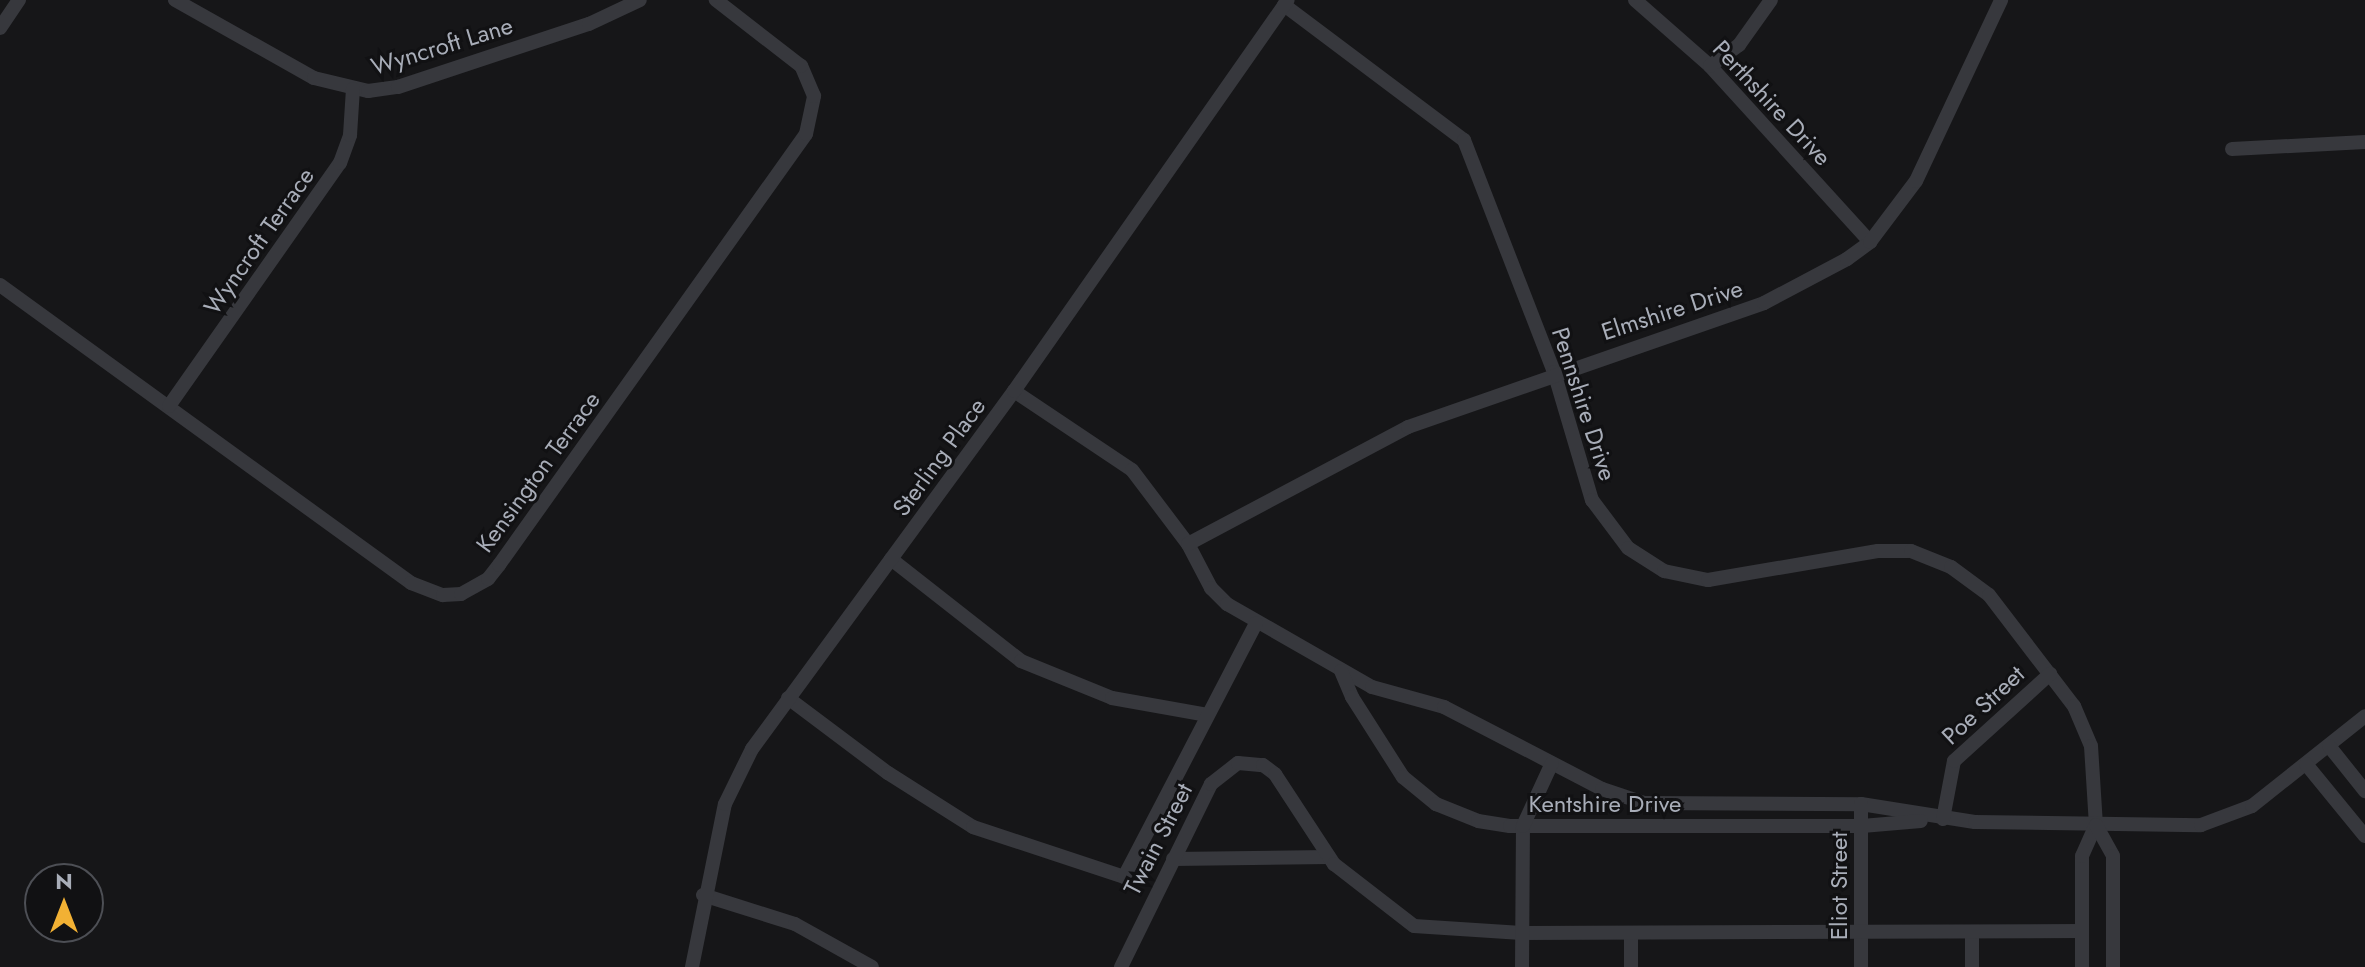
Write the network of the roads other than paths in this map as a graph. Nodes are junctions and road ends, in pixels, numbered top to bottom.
1 (19, 0) edge
2 (175, 0) edge
3 (640, 0) edge
4 (716, 0) edge
5 (1635, 0) edge
6 (1771, 0) edge
7 (2001, 0) edge
8 (1286, 2) edge
9 (0, 28) edge
10 (1710, 66) junction
11 (353, 89) junction
12 (2365, 142) edge
13 (2232, 149) dead end
14 (1870, 242) junction
15 (0, 285) edge
16 (1554, 372) junction
17 (1014, 391) junction
18 (169, 406) junction
19 (1188, 544) junction
20 (891, 559) junction
21 (1256, 623) junction
22 (1341, 671) junction
23 (2050, 674) junction
24 (788, 698) junction
25 (1207, 715) junction
26 (2365, 716) edge
27 (2329, 746) junction
28 (1552, 763) junction
29 (2306, 764) junction
30 (2365, 791) edge
31 (1861, 804) junction
32 (1943, 819) junction
33 (2096, 825) junction
34 (1523, 826) junction
35 (1862, 826) junction
36 (2365, 836) edge
37 (1329, 857) junction
38 (1173, 859) junction
39 (703, 895) junction
40 (2082, 931) junction
41 (1861, 932) junction
42 (1972, 932) junction
43 (1522, 933) junction
44 (1631, 933) junction
45 (692, 967) edge
46 (872, 967) edge
47 (1121, 967) edge
48 (1522, 967) edge
49 (1631, 967) edge
50 (1861, 967) edge
51 (1972, 967) edge
52 (2082, 967) edge
53 (2113, 967) edge

1 - 9 street
2 - 11 street, Wyncroft Lane
3 - 11 street, Wyncroft Lane
4 - 18 street, Kensington Terrace
5 - 10 street, Perthshire Drive
6 - 10 street
7 - 14 street, Elmshire Drive
8 - 16 street, Pennshire Drive
8 - 17 street, Sterling Place
10 - 14 street, Perthshire Drive
11 - 18 street, Wyncroft Terrace
12 - 13 street
14 - 16 street, Elmshire Drive
15 - 18 street, Kensington Terrace
16 - 19 street, Elmshire Drive
16 - 23 street, Pennshire Drive
17 - 19 street, Kentshire Drive
17 - 20 street, Sterling Place
19 - 21 street, Kentshire Drive
20 - 24 street, Sterling Place
20 - 25 street
21 - 22 street, Kentshire Drive
21 - 25 street
22 - 28 street, Kentshire Drive
22 - 34 street, Kentshire Drive
23 - 32 street, Poe Street
23 - 33 street, Pennshire Drive
24 - 25 street
24 - 39 street, Sterling Place
26 - 27 street, Kentshire Drive
27 - 29 street, Kentshire Drive
27 - 30 street
28 - 31 street, Kentshire Drive
28 - 34 street
29 - 33 street, Kentshire Drive
29 - 36 street
31 - 32 street, Kentshire Drive
31 - 35 street, Eliot Street
32 - 33 street, Kentshire Drive
32 - 35 street, Kentshire Drive
33 - 40 street, Pennshire Drive
33 - 53 street, Pennshire Drive
34 - 35 street, Kentshire Drive
34 - 43 street
35 - 41 street, Eliot Street
37 - 38 street
37 - 38 street, Twain Street
37 - 43 street, Twain Street
38 - 47 street, Twain Street
39 - 45 street, Sterling Place
39 - 46 street
40 - 42 street, Twain Street
40 - 52 street, Pennshire Drive
41 - 42 street, Twain Street
41 - 44 street, Twain Street
41 - 50 street, Eliot Street
42 - 51 street
43 - 44 street, Twain Street
43 - 48 street
44 - 49 street

